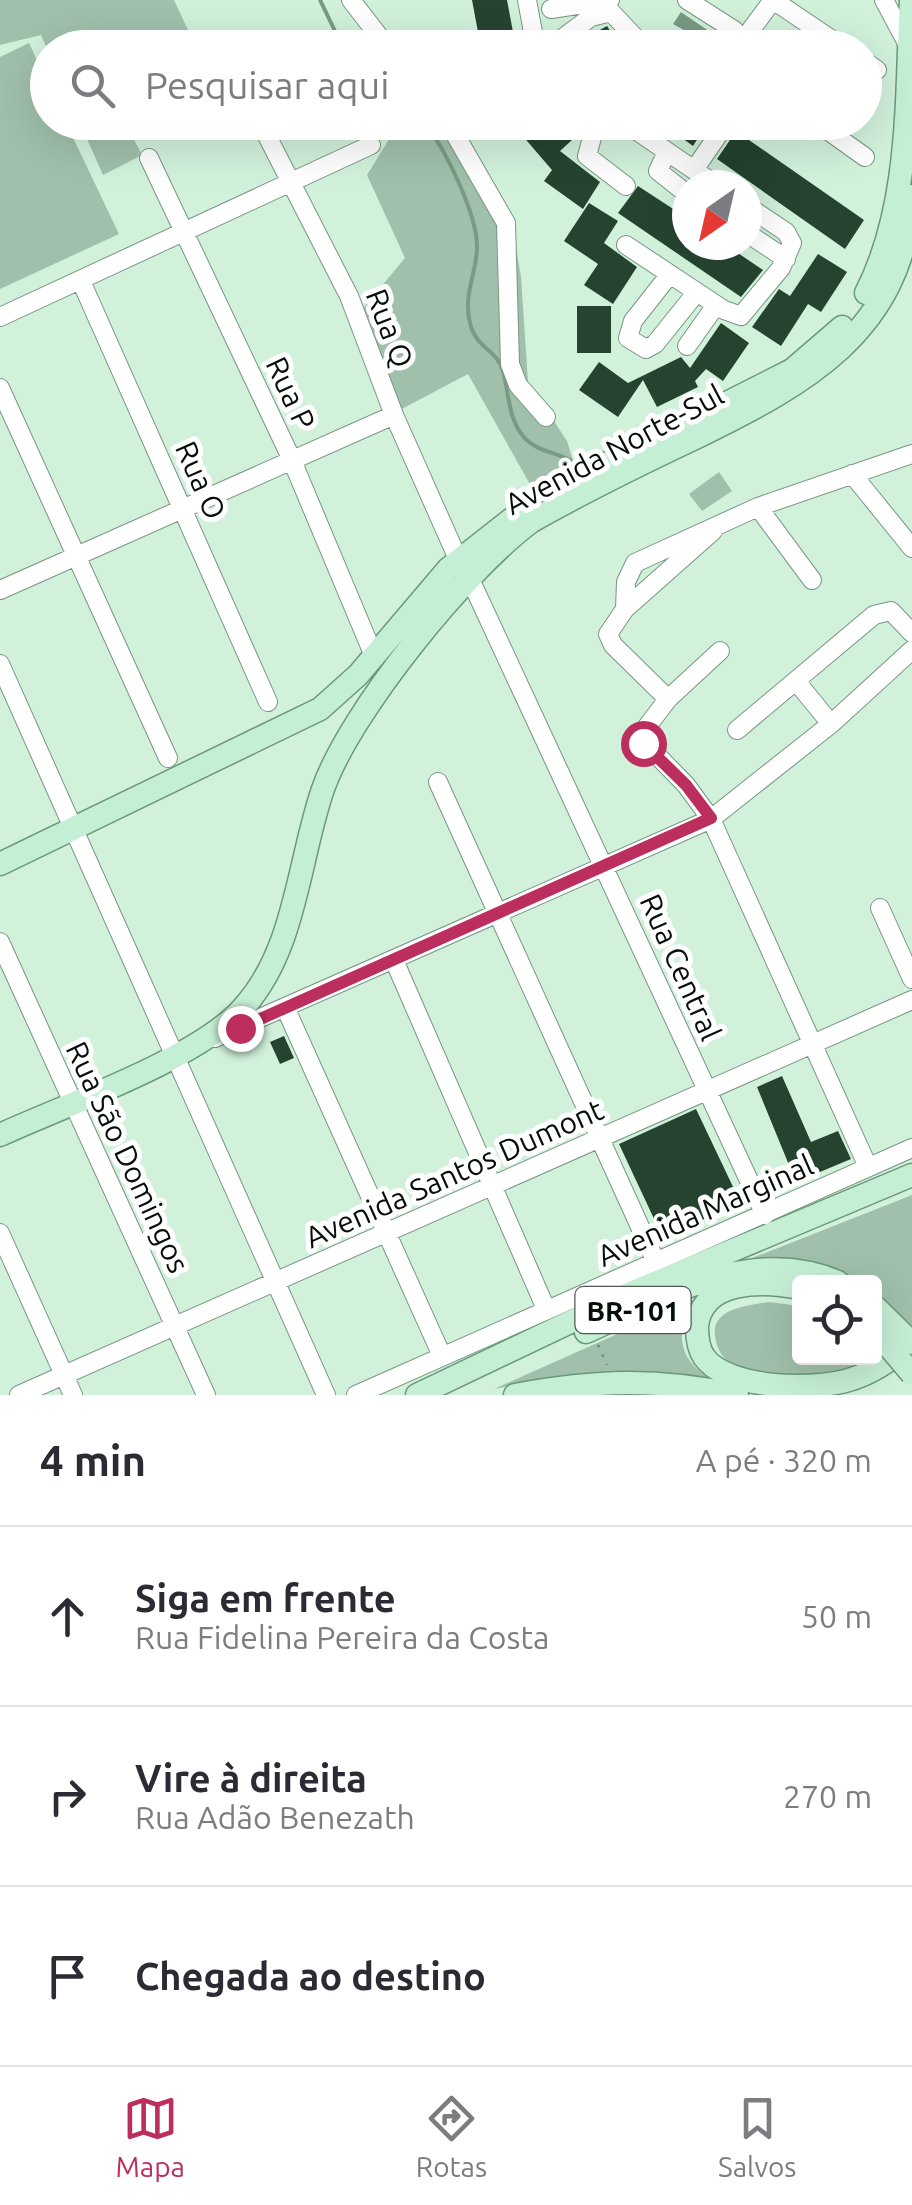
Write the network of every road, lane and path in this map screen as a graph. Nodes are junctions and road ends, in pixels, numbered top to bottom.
1 (352, 0) edge
2 (527, 0) edge
3 (610, 0) edge
4 (884, 0) edge
5 (912, 0) edge
6 (584, 2) edge
7 (700, 3) edge
8 (551, 4) edge
9 (793, 5) edge
10 (374, 30) edge
11 (533, 30) edge
12 (555, 30) edge
13 (576, 30) edge
14 (628, 30) edge
15 (731, 30) edge
16 (754, 30) edge
17 (823, 30) edge
18 (908, 48) junction
19 (270, 140) edge
20 (458, 140) edge
21 (590, 140) edge
22 (650, 140) edge
23 (715, 140) edge
24 (842, 140) edge
25 (371, 144) dead end
26 (667, 152) junction
27 (865, 156) dead end
28 (149, 158) dead end
29 (694, 170) joint
30 (292, 180) junction
31 (672, 183) edge
32 (626, 186) dead end
33 (912, 196) edge
34 (762, 217) edge
35 (186, 231) junction
36 (762, 244) edge
37 (626, 245) dead end
38 (786, 259) junction
39 (670, 274) junction
40 (81, 281) junction
41 (696, 292) junction
42 (716, 305) junction
43 (0, 317) edge
44 (688, 346) dead end
45 (0, 388) edge
46 (394, 415) junction
47 (546, 417) dead end
48 (912, 454) edge
49 (291, 458) junction
50 (852, 474) junction
51 (182, 506) junction
52 (758, 507) junction
53 (725, 520) junction
54 (912, 548) edge
55 (77, 553) junction
56 (464, 569) junction
57 (812, 580) dead end
58 (0, 590) edge
59 (625, 609) junction
60 (912, 633) edge
61 (912, 650) edge
62 (720, 651) dead end
63 (374, 656) junction
64 (0, 664) edge
65 (796, 681) junction
66 (668, 699) junction
67 (268, 702) dead end
68 (831, 724) junction
69 (737, 730) dead end
70 (168, 758) dead end
71 (438, 782) dead end
72 (711, 818) junction
73 (73, 831) junction
74 (0, 864) edge
75 (604, 866) junction
76 (880, 908) dead end
77 (500, 912) junction
78 (0, 942) edge
79 (394, 960) junction
80 (912, 978) edge
81 (912, 1000) edge
82 (285, 1008) junction
83 (205, 1041) junction
84 (812, 1045) junction
85 (175, 1055) junction
86 (706, 1090) junction
87 (70, 1103) junction
88 (0, 1135) edge
89 (598, 1140) junction
90 (912, 1148) edge
91 (868, 1168) junction
92 (912, 1175) edge
93 (495, 1187) junction
94 (765, 1216) junction
95 (0, 1233) edge
96 (386, 1233) junction
97 (656, 1262) junction
98 (818, 1275) edge
99 (766, 1276) junction
100 (275, 1282) junction
101 (792, 1285) edge
102 (546, 1309) junction
103 (882, 1314) edge
104 (174, 1324) junction
105 (594, 1328) junction
106 (882, 1339) edge
107 (912, 1342) edge
108 (442, 1356) junction
109 (912, 1360) edge
110 (64, 1373) junction
111 (912, 1374) edge
112 (613, 1380) junction
113 (19, 1395) edge
114 (74, 1395) edge
115 (206, 1395) edge
116 (326, 1395) edge
117 (356, 1395) edge
118 (418, 1395) edge
119 (445, 1395) edge
120 (515, 1395) edge
121 (737, 1395) edge
122 (845, 1395) edge

1 - 10 street
2 - 11 street
3 - 6 street
4 - 18 street
5 - 18 main road, Avenida Norte-Sul
6 - 8 street
7 - 15 street
8 - 12 street
9 - 16 street
9 - 17 street
13 - 14 street
18 - 56 main road, Avenida Norte-Sul
19 - 30 street, Rua Q
20 - 47 street
21 - 32 street
22 - 26 street
23 - 29 street
24 - 27 street
25 - 30 street
26 - 29 street
26 - 31 street
28 - 35 street, Rua P
30 - 35 street
30 - 46 street, Rua Q
33 - 56 main road, Avenida Norte-Sul
34 - 38 street
35 - 40 street
35 - 49 street, Rua P
36 - 38 street
37 - 39 street
38 - 42 street
39 - 41 street
39 - 41 street
40 - 43 street
40 - 51 street, Rua O
41 - 42 street
42 - 44 street
45 - 55 street
46 - 49 street
46 - 56 street, Rua Q
48 - 50 street
49 - 51 street
49 - 63 street, Rua P
50 - 52 street
50 - 54 street
51 - 55 street
51 - 67 street, Rua O
52 - 53 street
52 - 57 street
53 - 59 street
53 - 59 street
55 - 58 street
55 - 70 street
56 - 63 main road, Avenida Norte-Sul
56 - 75 street, Rua Central
56 - 83 main road, Avenida Norte-Sul
59 - 66 street
60 - 65 street
61 - 68 street
62 - 66 street
63 - 73 main road, Avenida Norte-Sul
64 - 73 street
65 - 68 street
65 - 69 street
66 - 72 street
68 - 72 street
71 - 77 street
72 - 75 street
72 - 84 street
73 - 74 main road, Avenida Norte-Sul
73 - 85 street
75 - 77 street
75 - 86 street, Rua Central
76 - 80 street
77 - 79 street
77 - 89 street
78 - 87 street, Rua São Domingos
79 - 82 street
79 - 93 street
81 - 84 street, Avenida Santos Dumont
82 - 83 street
82 - 96 street
83 - 85 main road, Avenida Norte-Sul
84 - 86 street, Avenida Santos Dumont
84 - 91 street
85 - 87 main road, Avenida Norte-Sul
85 - 100 street
86 - 89 street, Avenida Santos Dumont
86 - 94 street, Rua Central
87 - 88 main road, Avenida Norte-Sul
87 - 104 street, Rua São Domingos
89 - 93 street, Avenida Santos Dumont
89 - 97 street
90 - 91 street, Avenida Marginal
91 - 94 street, Avenida Marginal
92 - 118 main road
93 - 96 street, Avenida Santos Dumont
93 - 102 street
94 - 97 street, Avenida Marginal
95 - 110 street
96 - 100 street, Avenida Santos Dumont
96 - 108 street
97 - 102 street, Avenida Marginal
98 - 99 main road, BR-101
99 - 101 main road
99 - 105 main road, BR-101
99 - 107 main road
100 - 104 street, Avenida Santos Dumont
100 - 116 street
102 - 108 street, Avenida Marginal
103 - 107 main road, bridge
104 - 110 street, Avenida Santos Dumont
104 - 115 street, Rua São Domingos
105 - 112 path
105 - 119 main road, BR-101
106 - 111 main road, bridge
108 - 117 street, Avenida Marginal
109 - 122 main road
110 - 113 street, Avenida Santos Dumont
110 - 114 street
112 - 120 main road
112 - 121 main road

